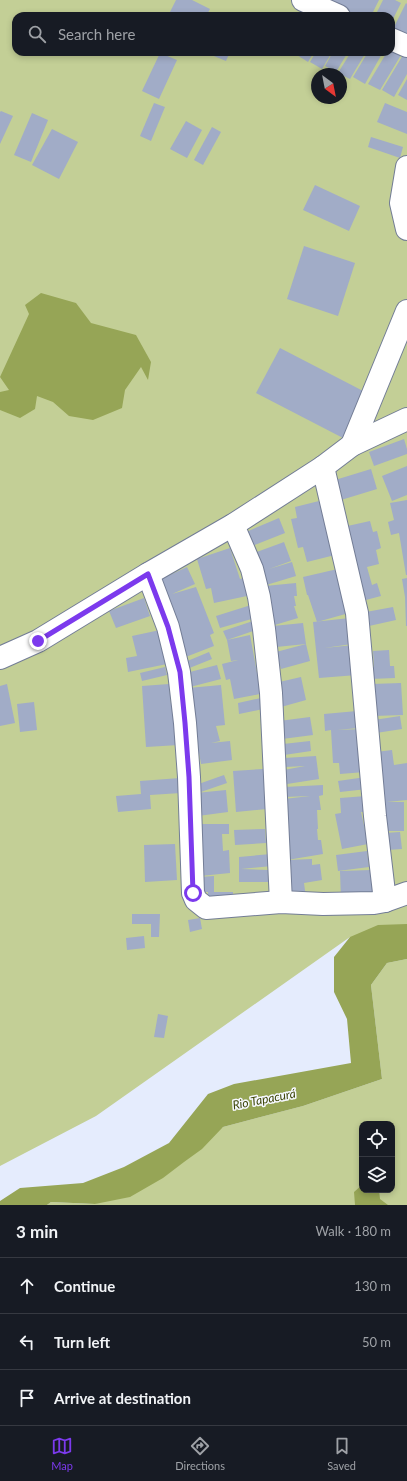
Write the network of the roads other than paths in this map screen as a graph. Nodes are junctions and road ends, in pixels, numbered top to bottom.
1 (303, 0) edge
2 (330, 12) edge
3 (395, 41) edge
4 (407, 46) edge
5 (407, 167) edge
6 (407, 229) edge
7 (407, 311) edge
8 (407, 419) edge
9 (352, 445) junction
10 (323, 467) junction
11 (233, 525) junction
12 (148, 574) junction
13 (0, 658) edge
14 (407, 893) edge
15 (281, 902) junction
16 (385, 902) junction

1 - 2 street
3 - 4 street
5 - 6 street
7 - 9 street
8 - 9 street
9 - 10 street
10 - 11 street
10 - 16 street
11 - 12 street
11 - 15 street
12 - 13 street
12 - 15 street
14 - 16 street
15 - 16 street

